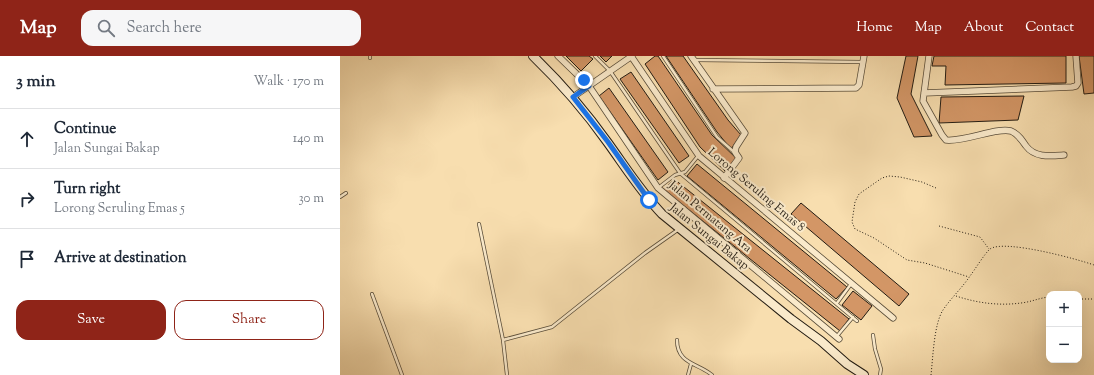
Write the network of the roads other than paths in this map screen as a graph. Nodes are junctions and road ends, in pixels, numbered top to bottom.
1 (533, 56) edge
2 (558, 56) edge
3 (595, 56) edge
4 (631, 56) edge
5 (663, 56) edge
6 (929, 56) edge
7 (1076, 56) edge
8 (693, 58) edge
9 (864, 59) edge
10 (610, 71) junction
11 (589, 86) junction
12 (713, 89) junction
13 (924, 93) junction
14 (573, 97) junction
15 (735, 152) junction
16 (1064, 155) dead end
17 (699, 156) junction
18 (680, 173) junction
19 (724, 178) junction
20 (658, 188) junction
21 (346, 193) dead end
22 (340, 197) edge
23 (479, 224) dead end
24 (679, 229) junction
25 (852, 284) junction
26 (372, 294) dead end
27 (837, 303) junction
28 (853, 317) junction
29 (893, 318) dead end
30 (857, 321) dead end
31 (873, 335) dead end
32 (838, 338) joint
33 (503, 340) junction
34 (677, 340) dead end
35 (691, 364) junction
36 (402, 375) edge
37 (507, 375) edge
38 (688, 375) edge
39 (712, 375) edge
40 (864, 375) edge
41 (880, 375) edge

1 - 14 main road, Jalan Sungai Bakap
2 - 11 street, Jalan Permatang Ara
3 - 10 lane
4 - 10 street
4 - 17 street, Lorong Seruling Emas 8
5 - 15 lane
6 - 13 street
7 - 13 street
8 - 9 lane
8 - 12 street
9 - 12 street
10 - 11 street
10 - 18 lane
11 - 14 street
11 - 20 street, Jalan Permatang Ara
12 - 15 street
13 - 16 street
14 - 24 main road, Jalan Sungai Bakap
15 - 19 street
17 - 18 lane
17 - 19 street, Lorong Seruling Emas 8
18 - 20 lane
18 - 27 lane
19 - 25 street, Lorong Seruling Emas 8
20 - 32 street, Jalan Permatang Ara
21 - 22 lane
23 - 33 lane
24 - 33 lane
24 - 40 main road, Jalan Sungai Bakap
25 - 27 lane
25 - 29 street, Lorong Seruling Emas 8
26 - 36 lane
27 - 28 lane
28 - 30 lane
28 - 32 lane
31 - 41 lane
33 - 37 lane
34 - 35 lane
35 - 38 lane
35 - 39 lane

